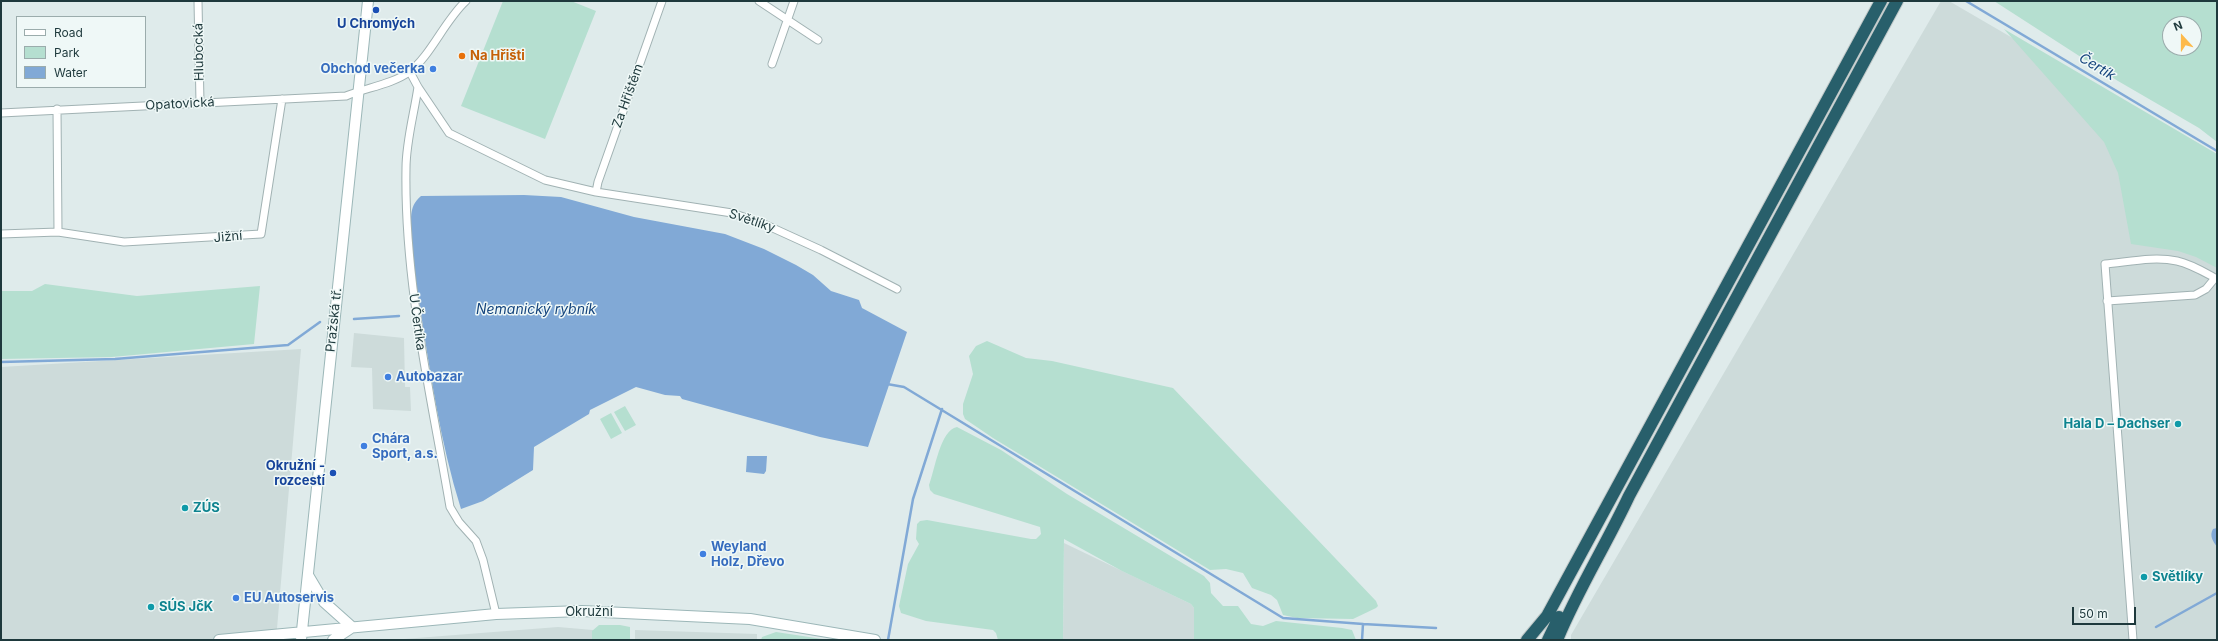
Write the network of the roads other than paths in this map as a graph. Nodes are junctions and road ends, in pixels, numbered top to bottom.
1 (198, 1) edge
2 (368, 1) edge
3 (466, 1) edge
4 (662, 1) edge
5 (759, 1) edge
6 (794, 1) edge
7 (1881, 1) edge
8 (1897, 1) edge
9 (788, 19) junction
10 (818, 40) dead end
11 (772, 64) dead end
12 (410, 72) junction
13 (418, 87) junction
14 (358, 91) junction
15 (282, 99) junction
16 (200, 103) junction
17 (57, 109) junction
18 (1, 113) edge
19 (596, 192) junction
20 (58, 232) junction
21 (1, 234) edge
22 (2216, 279) edge
23 (897, 289) dead end
24 (2107, 301) junction
25 (1629, 496) junction
26 (307, 574) junction
27 (496, 614) junction
28 (352, 627) junction
29 (301, 636) edge
30 (219, 640) edge
31 (333, 640) edge
32 (875, 640) edge
33 (1527, 640) edge
34 (1548, 640) edge
35 (1557, 640) edge
36 (2133, 640) edge

1 - 16 street, Hlubocká
2 - 14 main road, Pražská tř.
3 - 12 street
4 - 19 street, Za Hřištěm
5 - 9 street
6 - 9 street
7 - 33 highway
8 - 25 highway
9 - 10 street
9 - 11 street
12 - 13 street
12 - 14 street, Opatovická
13 - 19 street
13 - 27 street, U Čertíka
14 - 15 street, Opatovická
14 - 26 main road, Pražská tř.
15 - 16 street, Opatovická
15 - 20 street, Jižní
16 - 17 street, Opatovická
17 - 18 street, Opatovická
17 - 20 street
19 - 23 street, Světlíky
20 - 21 street, Jižní
22 - 24 street
22 - 24 street
24 - 36 street
25 - 34 highway
25 - 35 highway
26 - 28 main road
26 - 29 main road, Pražská tř.
27 - 28 main road, Okružní
27 - 32 main road, Okružní
28 - 29 main road, Okružní
28 - 31 main road
29 - 30 main road, Okružní

